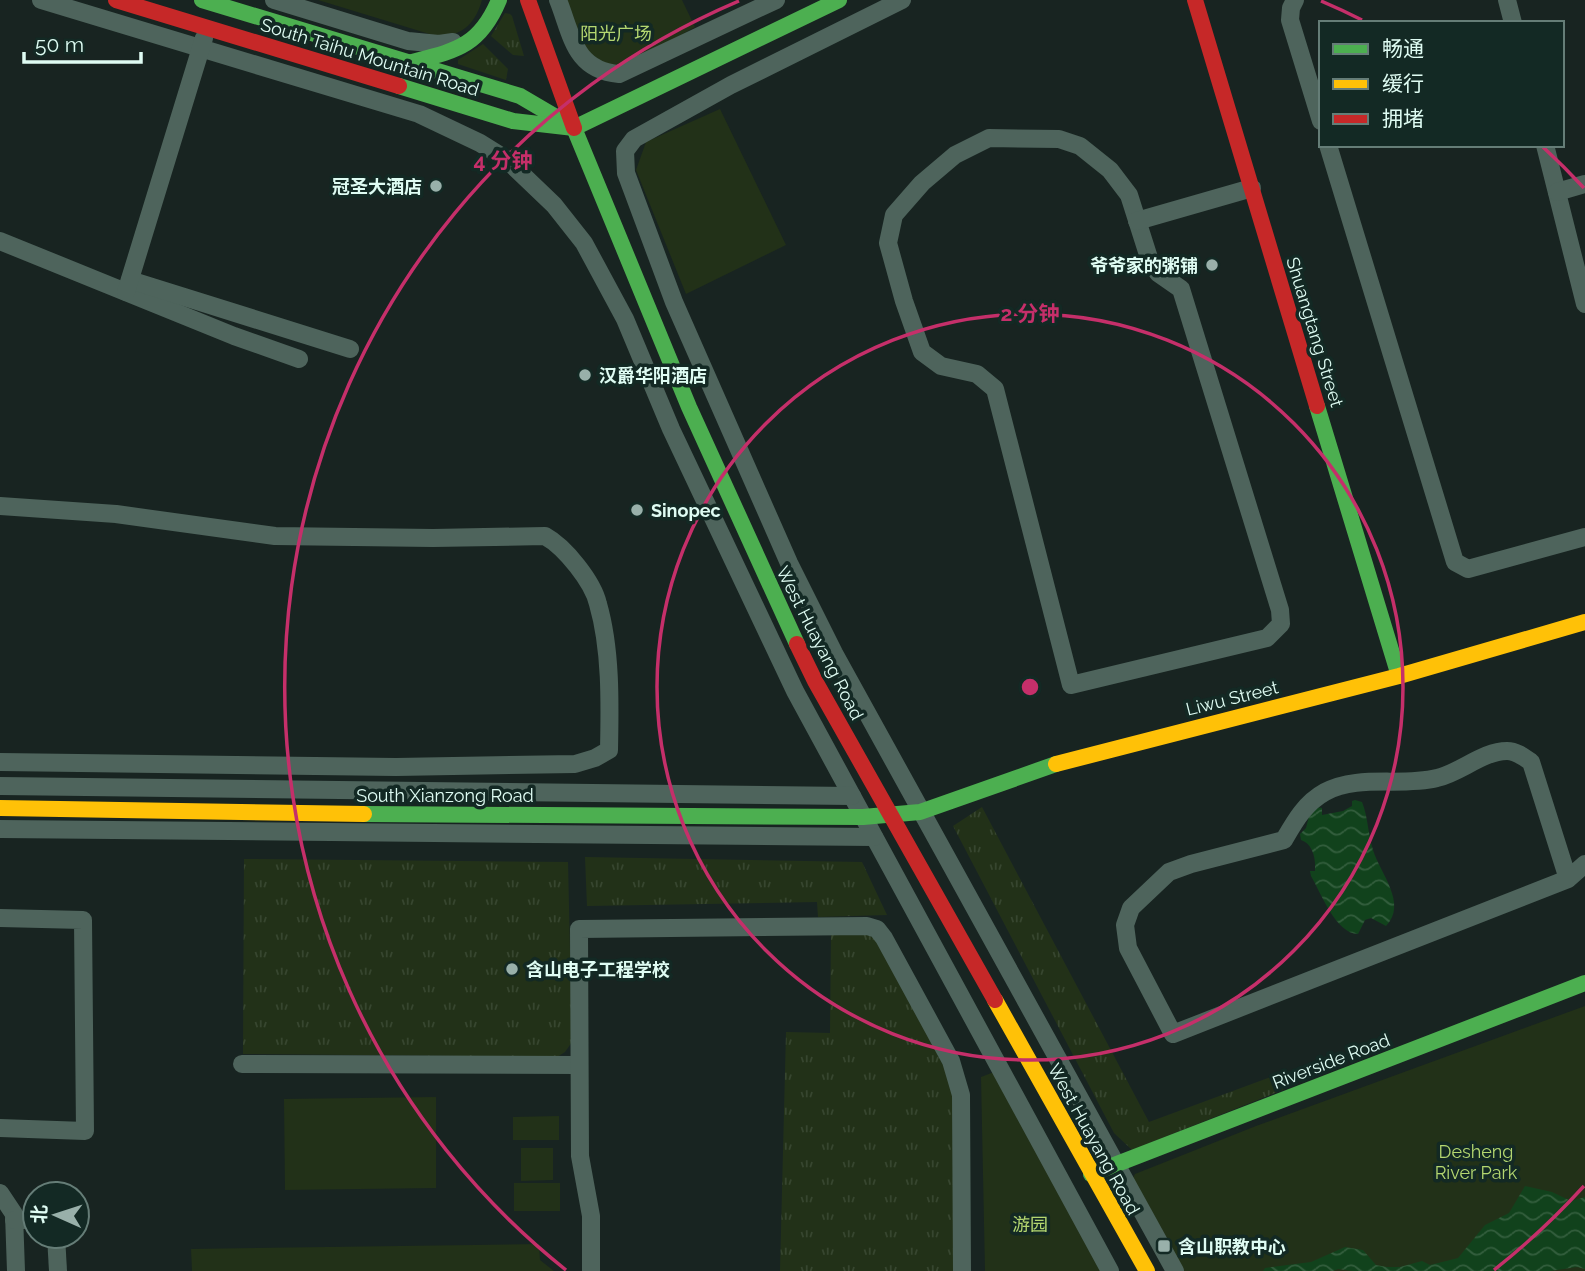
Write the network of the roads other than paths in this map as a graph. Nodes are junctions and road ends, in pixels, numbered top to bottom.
1 (41, 0) edge
2 (116, 0) edge
3 (274, 0) edge
4 (487, 0) edge
5 (499, 0) edge
6 (528, 0) edge
7 (558, 0) edge
8 (776, 0) edge
9 (839, 0) edge
10 (902, 0) edge
11 (1195, 0) edge
12 (1295, 0) edge
13 (1507, 0) edge
14 (208, 2) edge
15 (1512, 21) edge
16 (207, 28) junction
17 (200, 48) junction
18 (408, 63) junction
19 (1319, 114) edge
20 (574, 128) junction
21 (1329, 147) edge
22 (1546, 147) edge
23 (1585, 184) edge
24 (1251, 188) junction
25 (1557, 192) junction
26 (1137, 221) junction
27 (0, 241) edge
28 (128, 286) junction
29 (1585, 304) edge
30 (350, 349) dead end
31 (299, 359) dead end
32 (0, 506) edge
33 (1585, 537) edge
34 (1585, 622) edge
35 (1399, 676) junction
36 (0, 762) edge
37 (282, 766) junction
38 (355, 766) junction
39 (0, 786) edge
40 (283, 790) junction
41 (356, 790) junction
42 (852, 796) junction
43 (0, 808) edge
44 (920, 812) junction
45 (284, 813) junction
46 (356, 814) junction
47 (891, 814) junction
48 (863, 817) junction
49 (0, 829) edge
50 (874, 837) junction
51 (1585, 864) edge
52 (1568, 879) junction
53 (0, 918) edge
54 (1585, 983) edge
55 (242, 1064) dead end
56 (579, 1065) junction
57 (0, 1128) edge
58 (1116, 1164) junction
59 (1091, 1174) junction
60 (0, 1193) edge
61 (15, 1220) junction
62 (21, 1220) edge
63 (57, 1250) edge
64 (16, 1271) edge
65 (58, 1271) edge
66 (591, 1271) edge
67 (962, 1271) edge
68 (1110, 1271) edge
69 (1147, 1271) edge
70 (1175, 1271) edge

1 - 17 street
2 - 16 main road, South Taihu Mountain Road
3 - 4 street
5 - 18 main road
6 - 20 main road, West Huayang Road
7 - 8 street
9 - 20 main road
10 - 44 street
11 - 24 main road, Shuangtang Street
12 - 19 street
13 - 15 street
14 - 16 street
14 - 18 main road, South Taihu Mountain Road
16 - 17 street
16 - 20 main road, South Taihu Mountain Road
17 - 28 street
17 - 42 street
18 - 20 main road, South Taihu Mountain Road
20 - 47 main road, West Huayang Road
21 - 33 street
22 - 25 street
23 - 25 street
24 - 26 street
24 - 35 main road, Shuangtang Street
25 - 29 street
26 - 26 street
27 - 28 street
28 - 30 street
28 - 31 street
32 - 38 street
34 - 35 main road, Liwu Street
35 - 44 main road, Liwu Street
36 - 37 street
37 - 38 street
37 - 40 street
38 - 41 street
39 - 40 street
40 - 41 street
40 - 45 street
41 - 42 street
41 - 46 street
42 - 48 street
43 - 45 main road, South Xianzong Road
44 - 47 main road, Liwu Street
44 - 58 street
45 - 46 main road, South Xianzong Road
46 - 48 main road, South Xianzong Road
47 - 48 main road, South Xianzong Road
47 - 59 main road, West Huayang Road
48 - 50 street
49 - 50 street
50 - 68 street
51 - 52 street
52 - 52 street
53 - 57 street
54 - 58 main road, Riverside Road
55 - 56 street
56 - 66 street
56 - 67 street
58 - 59 main road, Riverside Road
58 - 70 street
59 - 69 main road, West Huayang Road
60 - 61 street
61 - 62 street
61 - 64 street
63 - 65 street

